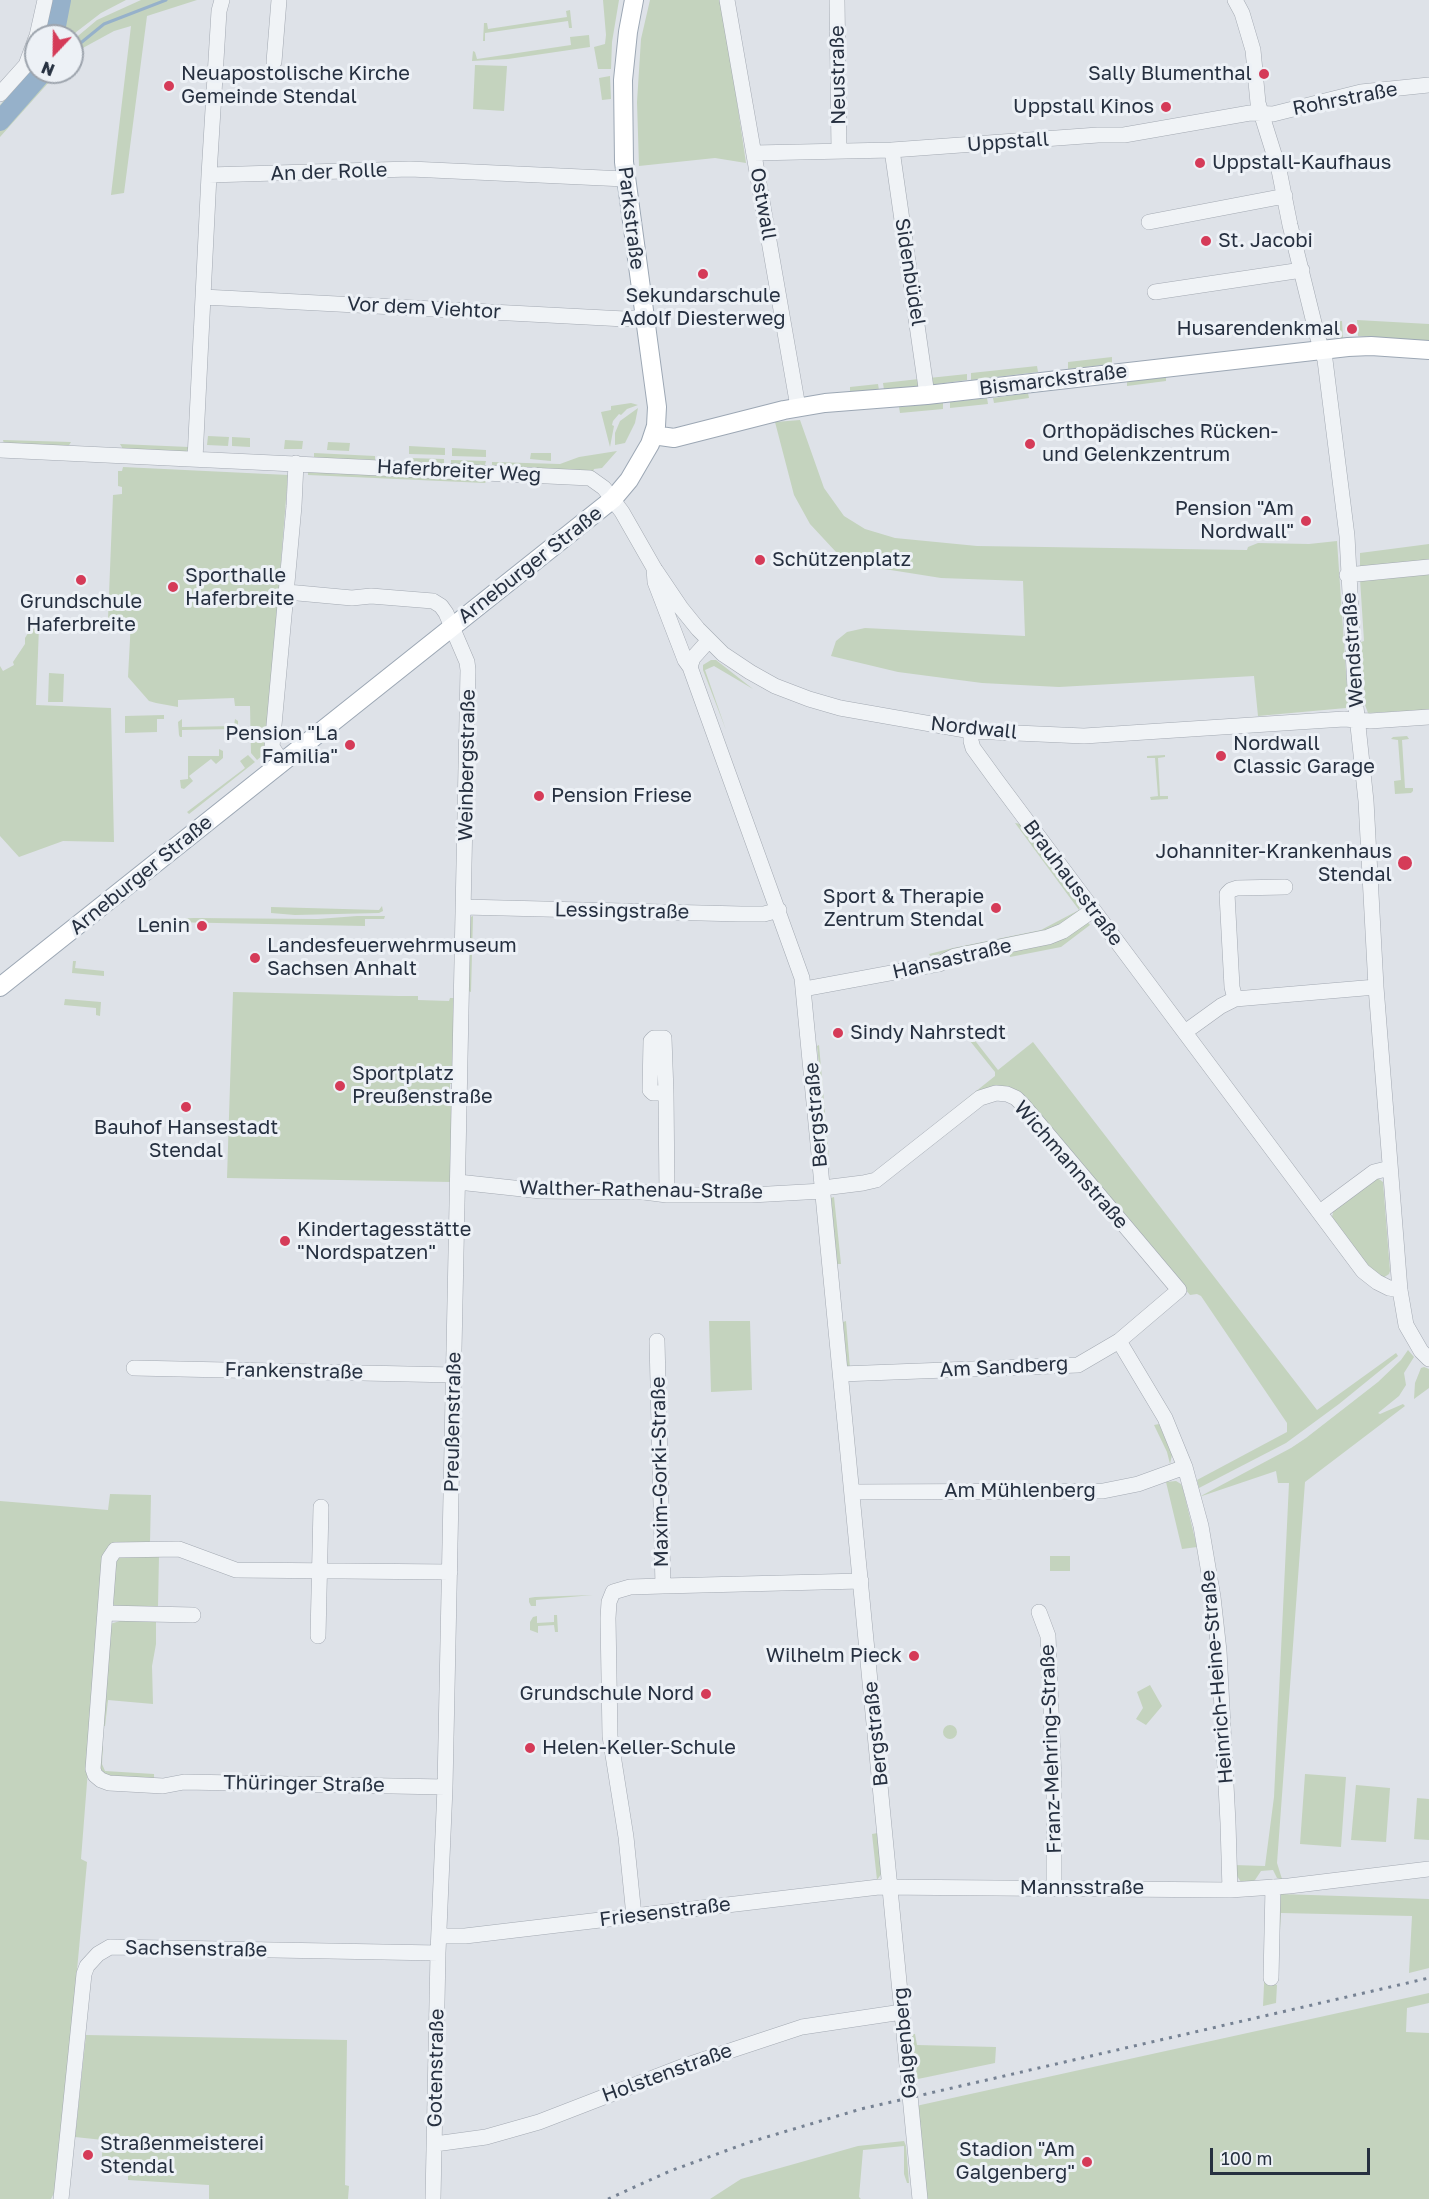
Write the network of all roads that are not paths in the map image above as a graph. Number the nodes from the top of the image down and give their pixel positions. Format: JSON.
{"nodes":[{"id":1,"x":45,"y":0,"type":"edge"},
{"id":2,"x":222,"y":0,"type":"edge"},
{"id":3,"x":279,"y":0,"type":"edge"},
{"id":4,"x":634,"y":0,"type":"edge"},
{"id":5,"x":726,"y":0,"type":"edge"},
{"id":6,"x":837,"y":0,"type":"edge"},
{"id":7,"x":1234,"y":0,"type":"edge"},
{"id":8,"x":39,"y":24,"type":"edge"},
{"id":9,"x":274,"y":62,"type":"dead end"},
{"id":10,"x":24,"y":66,"type":"edge"},
{"id":11,"x":1429,"y":85,"type":"edge"},
{"id":12,"x":0,"y":94,"type":"edge"},
{"id":13,"x":1262,"y":114,"type":"junction"},
{"id":14,"x":892,"y":150,"type":"junction"},
{"id":15,"x":839,"y":151,"type":"junction"},
{"id":16,"x":754,"y":153,"type":"junction"},
{"id":17,"x":209,"y":175,"type":"junction"},
{"id":18,"x":625,"y":179,"type":"junction"},
{"id":19,"x":1285,"y":196,"type":"junction"},
{"id":20,"x":1149,"y":222,"type":"dead end"},
{"id":21,"x":1302,"y":270,"type":"junction"},
{"id":22,"x":1155,"y":292,"type":"dead end"},
{"id":23,"x":202,"y":297,"type":"junction"},
{"id":24,"x":644,"y":317,"type":"junction"},
{"id":25,"x":1322,"y":350,"type":"junction"},
{"id":26,"x":1429,"y":350,"type":"edge"},
{"id":27,"x":927,"y":395,"type":"junction"},
{"id":28,"x":791,"y":409,"type":"junction"},
{"id":29,"x":653,"y":435,"type":"junction"},
{"id":30,"x":0,"y":450,"type":"edge"},
{"id":31,"x":195,"y":459,"type":"junction"},
{"id":32,"x":296,"y":463,"type":"junction"},
{"id":33,"x":614,"y":499,"type":"junction"},
{"id":34,"x":1429,"y":567,"type":"edge"},
{"id":35,"x":654,"y":568,"type":"junction"},
{"id":36,"x":1347,"y":575,"type":"junction"},
{"id":37,"x":286,"y":592,"type":"junction"},
{"id":38,"x":452,"y":626,"type":"junction"},
{"id":39,"x":709,"y":640,"type":"junction"},
{"id":40,"x":690,"y":667,"type":"junction"},
{"id":41,"x":1429,"y":717,"type":"edge"},
{"id":42,"x":1358,"y":720,"type":"junction"},
{"id":43,"x":971,"y":731,"type":"junction"},
{"id":44,"x":282,"y":762,"type":"junction"},
{"id":45,"x":1285,"y":886,"type":"dead end"},
{"id":46,"x":464,"y":907,"type":"junction"},
{"id":47,"x":779,"y":910,"type":"junction"},
{"id":48,"x":1093,"y":910,"type":"junction"},
{"id":49,"x":0,"y":987,"type":"edge"},
{"id":50,"x":1376,"y":987,"type":"junction"},
{"id":51,"x":804,"y":989,"type":"junction"},
{"id":52,"x":1235,"y":999,"type":"junction"},
{"id":53,"x":1185,"y":1032,"type":"junction"},
{"id":54,"x":666,"y":1093,"type":"dead end"},
{"id":55,"x":1390,"y":1168,"type":"junction"},
{"id":56,"x":458,"y":1182,"type":"junction"},
{"id":57,"x":823,"y":1189,"type":"junction"},
{"id":58,"x":668,"y":1195,"type":"junction"},
{"id":59,"x":1320,"y":1212,"type":"junction"},
{"id":60,"x":1179,"y":1290,"type":"joint"},
{"id":61,"x":1400,"y":1290,"type":"junction"},
{"id":62,"x":657,"y":1341,"type":"dead end"},
{"id":63,"x":1119,"y":1341,"type":"junction"},
{"id":64,"x":1429,"y":1359,"type":"edge"},
{"id":65,"x":134,"y":1368,"type":"dead end"},
{"id":66,"x":841,"y":1374,"type":"junction"},
{"id":67,"x":454,"y":1375,"type":"junction"},
{"id":68,"x":1185,"y":1467,"type":"junction"},
{"id":69,"x":852,"y":1492,"type":"junction"},
{"id":70,"x":321,"y":1507,"type":"dead end"},
{"id":71,"x":320,"y":1570,"type":"junction"},
{"id":72,"x":450,"y":1572,"type":"junction"},
{"id":73,"x":861,"y":1581,"type":"junction"},
{"id":74,"x":663,"y":1586,"type":"junction"},
{"id":75,"x":1039,"y":1612,"type":"dead end"},
{"id":76,"x":105,"y":1613,"type":"junction"},
{"id":77,"x":193,"y":1615,"type":"dead end"},
{"id":78,"x":318,"y":1636,"type":"dead end"},
{"id":79,"x":445,"y":1787,"type":"junction"},
{"id":80,"x":1429,"y":1869,"type":"edge"},
{"id":81,"x":891,"y":1887,"type":"junction"},
{"id":82,"x":1273,"y":1887,"type":"junction"},
{"id":83,"x":1054,"y":1888,"type":"junction"},
{"id":84,"x":1230,"y":1890,"type":"junction"},
{"id":85,"x":634,"y":1916,"type":"junction"},
{"id":86,"x":440,"y":1936,"type":"junction"},
{"id":87,"x":438,"y":1953,"type":"junction"},
{"id":88,"x":1271,"y":1978,"type":"dead end"},
{"id":89,"x":902,"y":2012,"type":"junction"},
{"id":90,"x":435,"y":2144,"type":"junction"},
{"id":91,"x":61,"y":2199,"type":"edge"},
{"id":92,"x":433,"y":2199,"type":"edge"},
{"id":93,"x":920,"y":2199,"type":"edge"}],
"edges":[{"from":1,"to":8,"type":"street"},
{"from":2,"to":17,"type":"street"},
{"from":3,"to":9,"type":"street"},
{"from":4,"to":18,"type":"main road","name":"Parkstraße"},
{"from":5,"to":16,"type":"street","name":"Ostwall"},
{"from":6,"to":15,"type":"street","name":"Neustraße"},
{"from":7,"to":13,"type":"street","name":"Wendstraße"},
{"from":10,"to":12,"type":"street"},
{"from":11,"to":13,"type":"street","name":"Rohrstraße"},
{"from":13,"to":14,"type":"street","name":"Uppstall"},
{"from":13,"to":19,"type":"street","name":"Wendstraße"},
{"from":14,"to":15,"type":"street","name":"Uppstall"},
{"from":14,"to":27,"type":"street","name":"Sidenbüdel"},
{"from":15,"to":16,"type":"street","name":"Uppstall"},
{"from":16,"to":28,"type":"street","name":"Ostwall"},
{"from":17,"to":18,"type":"street","name":"An der Rolle"},
{"from":17,"to":23,"type":"street"},
{"from":18,"to":24,"type":"main road","name":"Parkstraße"},
{"from":19,"to":20,"type":"street"},
{"from":19,"to":21,"type":"street","name":"Wendstraße"},
{"from":21,"to":22,"type":"street"},
{"from":21,"to":25,"type":"street","name":"Wendstraße"},
{"from":23,"to":24,"type":"street","name":"Vor dem Viehtor"},
{"from":23,"to":31,"type":"street"},
{"from":24,"to":29,"type":"main road","name":"Parkstraße"},
{"from":25,"to":26,"type":"main road","name":"Bismarckstraße"},
{"from":25,"to":27,"type":"main road","name":"Bismarckstraße"},
{"from":25,"to":36,"type":"street","name":"Wendstraße"},
{"from":27,"to":28,"type":"main road","name":"Bismarckstraße"},
{"from":28,"to":29,"type":"main road"},
{"from":29,"to":33,"type":"main road","name":"Arneburger Straße"},
{"from":30,"to":31,"type":"street","name":"Haferbreiter Weg"},
{"from":31,"to":32,"type":"street","name":"Haferbreiter Weg"},
{"from":32,"to":33,"type":"street","name":"Haferbreiter Weg"},
{"from":32,"to":37,"type":"street"},
{"from":33,"to":35,"type":"street","name":"Nordwall"},
{"from":33,"to":38,"type":"main road","name":"Arneburger Straße"},
{"from":34,"to":36,"type":"street"},
{"from":35,"to":39,"type":"street","name":"Nordwall"},
{"from":35,"to":40,"type":"street","name":"Bergstraße"},
{"from":36,"to":42,"type":"street","name":"Wendstraße"},
{"from":37,"to":38,"type":"street","name":"Weinbergstraße"},
{"from":37,"to":44,"type":"street"},
{"from":38,"to":44,"type":"main road","name":"Arneburger Straße"},
{"from":38,"to":46,"type":"street","name":"Weinbergstraße"},
{"from":39,"to":40,"type":"street"},
{"from":39,"to":43,"type":"street","name":"Nordwall"},
{"from":40,"to":47,"type":"street","name":"Bergstraße"},
{"from":41,"to":42,"type":"street","name":"Nordwall"},
{"from":42,"to":43,"type":"street","name":"Nordwall"},
{"from":42,"to":50,"type":"street","name":"Wendstraße"},
{"from":43,"to":48,"type":"street","name":"Brauhausstraße"},
{"from":44,"to":49,"type":"main road","name":"Arneburger Straße"},
{"from":45,"to":52,"type":"street"},
{"from":46,"to":47,"type":"street","name":"Lessingstraße"},
{"from":46,"to":56,"type":"street","name":"Preußenstraße"},
{"from":47,"to":51,"type":"street","name":"Bergstraße"},
{"from":48,"to":51,"type":"street","name":"Hansastraße"},
{"from":48,"to":53,"type":"street","name":"Brauhausstraße"},
{"from":50,"to":52,"type":"street"},
{"from":50,"to":55,"type":"street","name":"Wendstraße"},
{"from":51,"to":57,"type":"street","name":"Bergstraße"},
{"from":52,"to":53,"type":"street"},
{"from":53,"to":59,"type":"street","name":"Brauhausstraße"},
{"from":54,"to":58,"type":"street"},
{"from":55,"to":59,"type":"street"},
{"from":55,"to":61,"type":"street","name":"Wendstraße"},
{"from":56,"to":58,"type":"street","name":"Walther-Rathenau-Straße"},
{"from":56,"to":67,"type":"street","name":"Preußenstraße"},
{"from":57,"to":58,"type":"street","name":"Walther-Rathenau-Straße"},
{"from":57,"to":60,"type":"street","name":"Wichmannstraße"},
{"from":57,"to":66,"type":"street","name":"Bergstraße"},
{"from":59,"to":61,"type":"street","name":"Brauhausstraße"},
{"from":60,"to":63,"type":"street","name":"Am Sandberg"},
{"from":61,"to":64,"type":"street","name":"Wendstraße"},
{"from":62,"to":74,"type":"street","name":"Maxim-Gorki-Straße"},
{"from":63,"to":66,"type":"street","name":"Am Sandberg"},
{"from":63,"to":68,"type":"street","name":"Heinrich-Heine-Straße"},
{"from":65,"to":67,"type":"street","name":"Frankenstraße"},
{"from":66,"to":69,"type":"street","name":"Bergstraße"},
{"from":67,"to":72,"type":"street","name":"Preußenstraße"},
{"from":68,"to":69,"type":"street","name":"Am Mühlenberg"},
{"from":68,"to":84,"type":"street","name":"Heinrich-Heine-Straße"},
{"from":69,"to":73,"type":"street","name":"Bergstraße"},
{"from":70,"to":71,"type":"street"},
{"from":71,"to":72,"type":"street"},
{"from":71,"to":76,"type":"street"},
{"from":71,"to":78,"type":"street"},
{"from":72,"to":79,"type":"street","name":"Preußenstraße"},
{"from":73,"to":74,"type":"street"},
{"from":73,"to":81,"type":"street","name":"Bergstraße"},
{"from":74,"to":85,"type":"street","name":"Maxim-Gorki-Straße"},
{"from":75,"to":83,"type":"street","name":"Franz-Mehring-Straße"},
{"from":76,"to":77,"type":"street"},
{"from":76,"to":79,"type":"street","name":"Thüringer Straße"},
{"from":79,"to":86,"type":"street","name":"Preußenstraße"},
{"from":80,"to":82,"type":"street","name":"Mannsstraße"},
{"from":81,"to":83,"type":"street","name":"Mannsstraße"},
{"from":81,"to":85,"type":"street","name":"Friesenstraße"},
{"from":81,"to":89,"type":"street","name":"Galgenberg"},
{"from":82,"to":84,"type":"street","name":"Mannsstraße"},
{"from":82,"to":88,"type":"street"},
{"from":83,"to":84,"type":"street","name":"Mannsstraße"},
{"from":85,"to":86,"type":"street","name":"Friesenstraße"},
{"from":86,"to":87,"type":"street","name":"Gotenstraße"},
{"from":87,"to":90,"type":"street","name":"Gotenstraße"},
{"from":87,"to":91,"type":"street","name":"Sachsenstraße"},
{"from":89,"to":90,"type":"street","name":"Holstenstraße"},
{"from":89,"to":93,"type":"street","name":"Galgenberg"},
{"from":90,"to":92,"type":"street","name":"Gotenstraße"}]}
